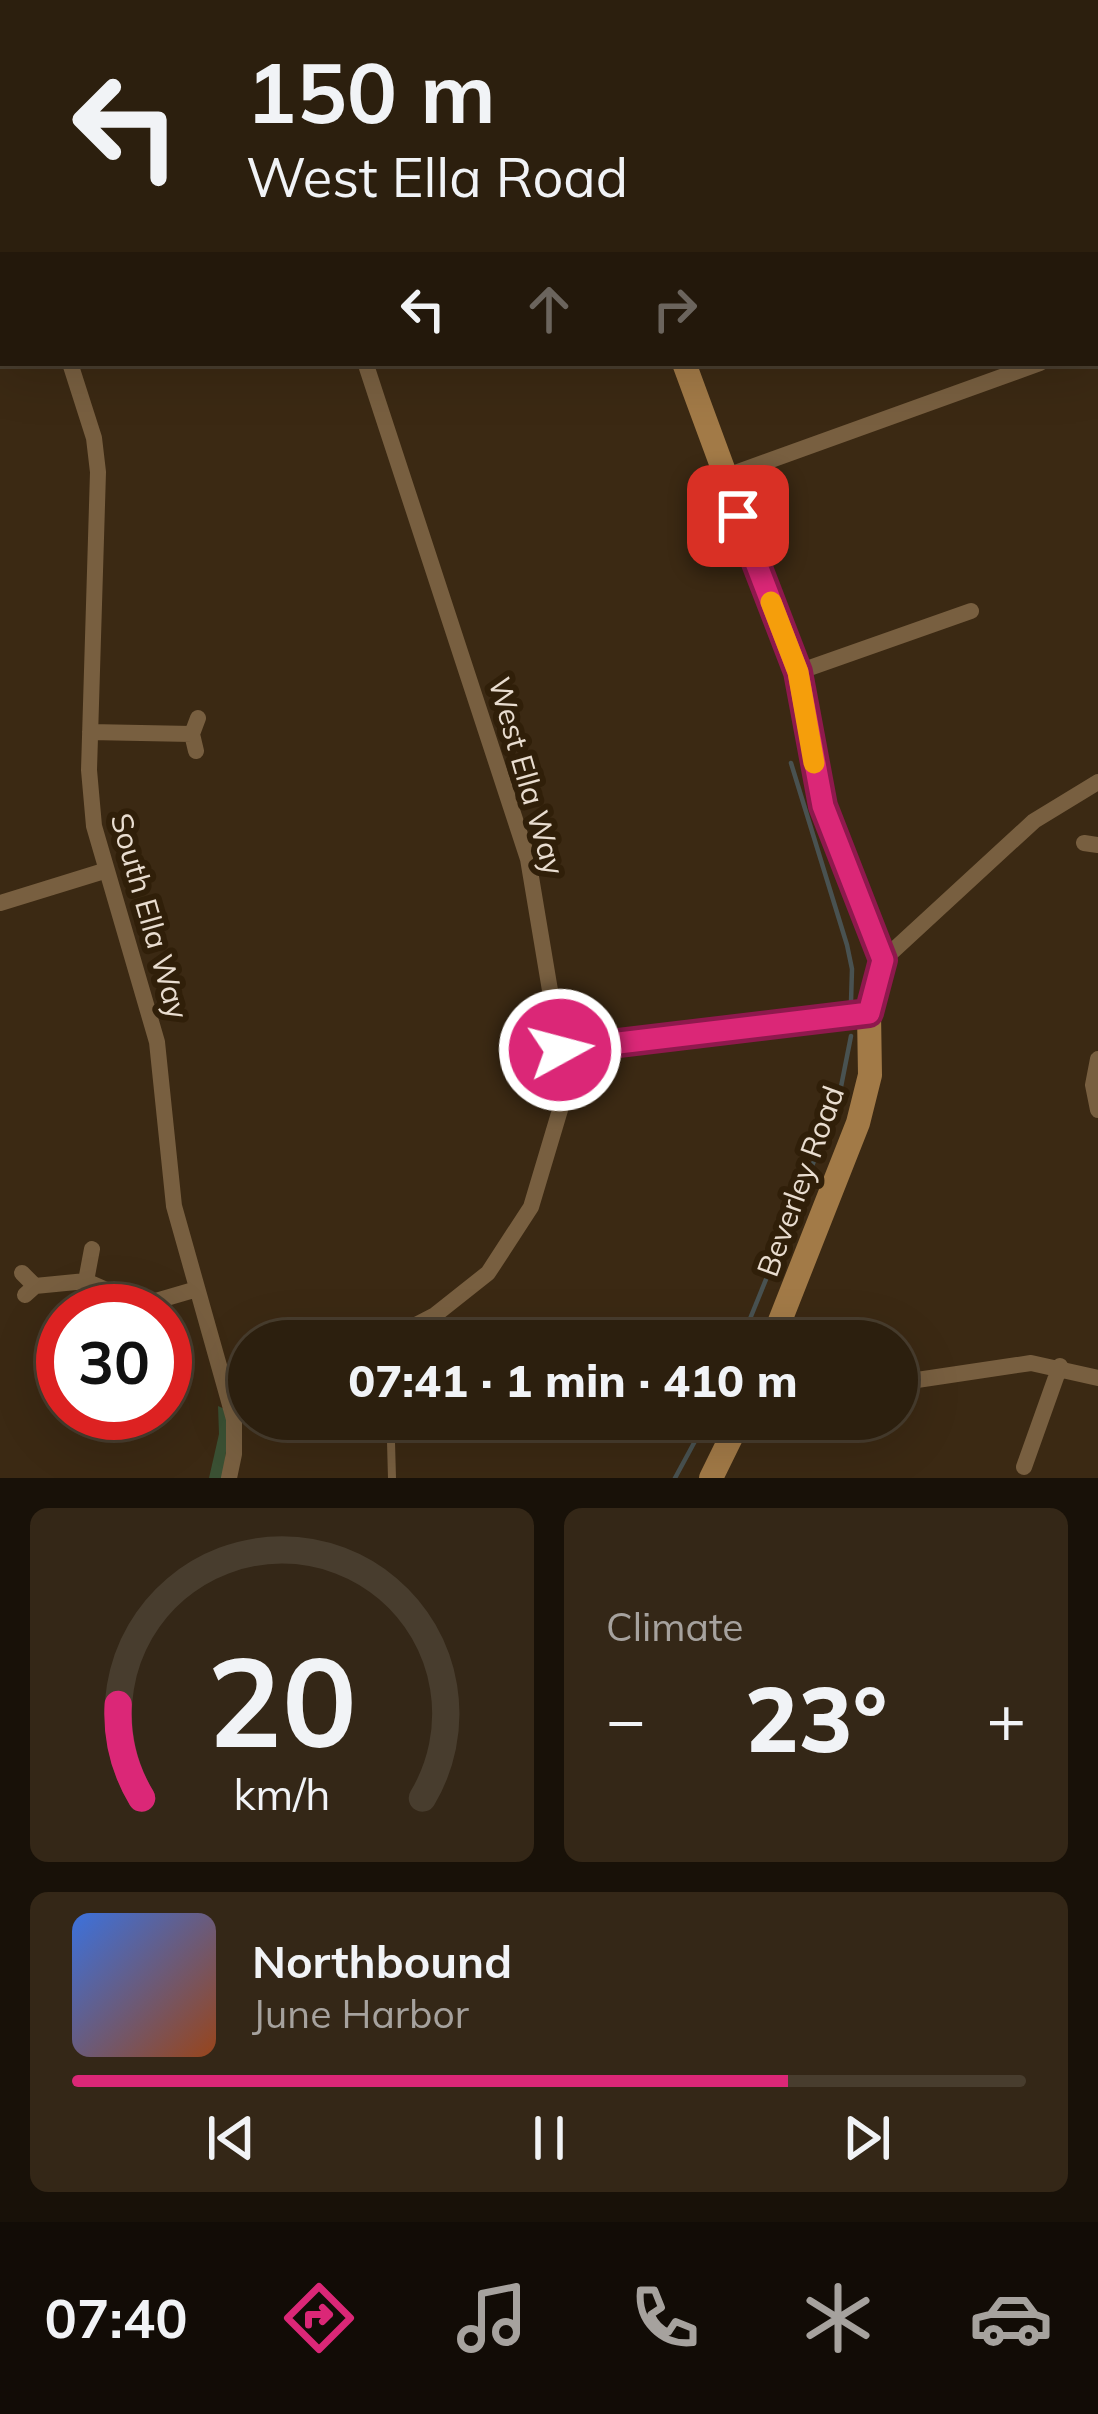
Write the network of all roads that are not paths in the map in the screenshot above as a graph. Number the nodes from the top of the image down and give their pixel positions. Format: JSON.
{"nodes":[{"id":1,"x":71,"y":366,"type":"edge"},
{"id":2,"x":685,"y":366,"type":"edge"},
{"id":3,"x":1032,"y":366,"type":"edge"},
{"id":4,"x":367,"y":368,"type":"dead end"},
{"id":5,"x":724,"y":477,"type":"junction"},
{"id":6,"x":970,"y":611,"type":"dead end"},
{"id":7,"x":798,"y":672,"type":"junction"},
{"id":8,"x":90,"y":732,"type":"junction"},
{"id":9,"x":196,"y":734,"type":"dead end"},
{"id":10,"x":1098,"y":782,"type":"edge"},
{"id":11,"x":104,"y":871,"type":"junction"},
{"id":12,"x":0,"y":903,"type":"edge"},
{"id":13,"x":883,"y":960,"type":"junction"},
{"id":14,"x":869,"y":1013,"type":"junction"},
{"id":15,"x":560,"y":1050,"type":"junction"},
{"id":16,"x":1098,"y":1059,"type":"edge"},
{"id":17,"x":1098,"y":1110,"type":"edge"},
{"id":18,"x":92,"y":1249,"type":"dead end"},
{"id":19,"x":86,"y":1281,"type":"junction"},
{"id":20,"x":27,"y":1284,"type":"dead end"},
{"id":21,"x":197,"y":1289,"type":"junction"},
{"id":22,"x":434,"y":1315,"type":"junction"},
{"id":23,"x":425,"y":1320,"type":"edge"},
{"id":24,"x":437,"y":1320,"type":"edge"},
{"id":25,"x":780,"y":1320,"type":"edge"},
{"id":26,"x":1060,"y":1366,"type":"junction"},
{"id":27,"x":228,"y":1369,"type":"edge"},
{"id":28,"x":1098,"y":1378,"type":"edge"},
{"id":29,"x":918,"y":1380,"type":"edge"},
{"id":30,"x":235,"y":1440,"type":"edge"},
{"id":31,"x":390,"y":1440,"type":"edge"},
{"id":32,"x":730,"y":1440,"type":"edge"},
{"id":33,"x":1025,"y":1472,"type":"edge"},
{"id":34,"x":229,"y":1478,"type":"edge"},
{"id":35,"x":392,"y":1478,"type":"edge"},
{"id":36,"x":711,"y":1478,"type":"edge"}],
"edges":[{"from":1,"to":8,"type":"street","name":"South Ella Way"},
{"from":2,"to":5,"type":"street"},
{"from":3,"to":5,"type":"street"},
{"from":4,"to":15,"type":"street","name":"West Ella Way"},
{"from":5,"to":7,"type":"street"},
{"from":6,"to":7,"type":"street"},
{"from":7,"to":13,"type":"street"},
{"from":8,"to":9,"type":"street"},
{"from":8,"to":11,"type":"street","name":"South Ella Way"},
{"from":10,"to":13,"type":"street"},
{"from":11,"to":12,"type":"street"},
{"from":11,"to":21,"type":"street","name":"South Ella Way"},
{"from":13,"to":14,"type":"street","name":"Beverley Road"},
{"from":14,"to":15,"type":"street"},
{"from":14,"to":25,"type":"street","name":"Beverley Road"},
{"from":15,"to":22,"type":"street","name":"West Ella Way"},
{"from":16,"to":17,"type":"street"},
{"from":18,"to":19,"type":"street"},
{"from":19,"to":20,"type":"street"},
{"from":19,"to":21,"type":"street"},
{"from":21,"to":27,"type":"street","name":"South Ella Way"},
{"from":22,"to":23,"type":"street","name":"West Ella Way"},
{"from":22,"to":24,"type":"street"},
{"from":26,"to":28,"type":"street"},
{"from":26,"to":29,"type":"street"},
{"from":26,"to":33,"type":"street"},
{"from":30,"to":34,"type":"street","name":"South Ella Way"},
{"from":31,"to":35,"type":"lane"},
{"from":32,"to":36,"type":"street"}]}
